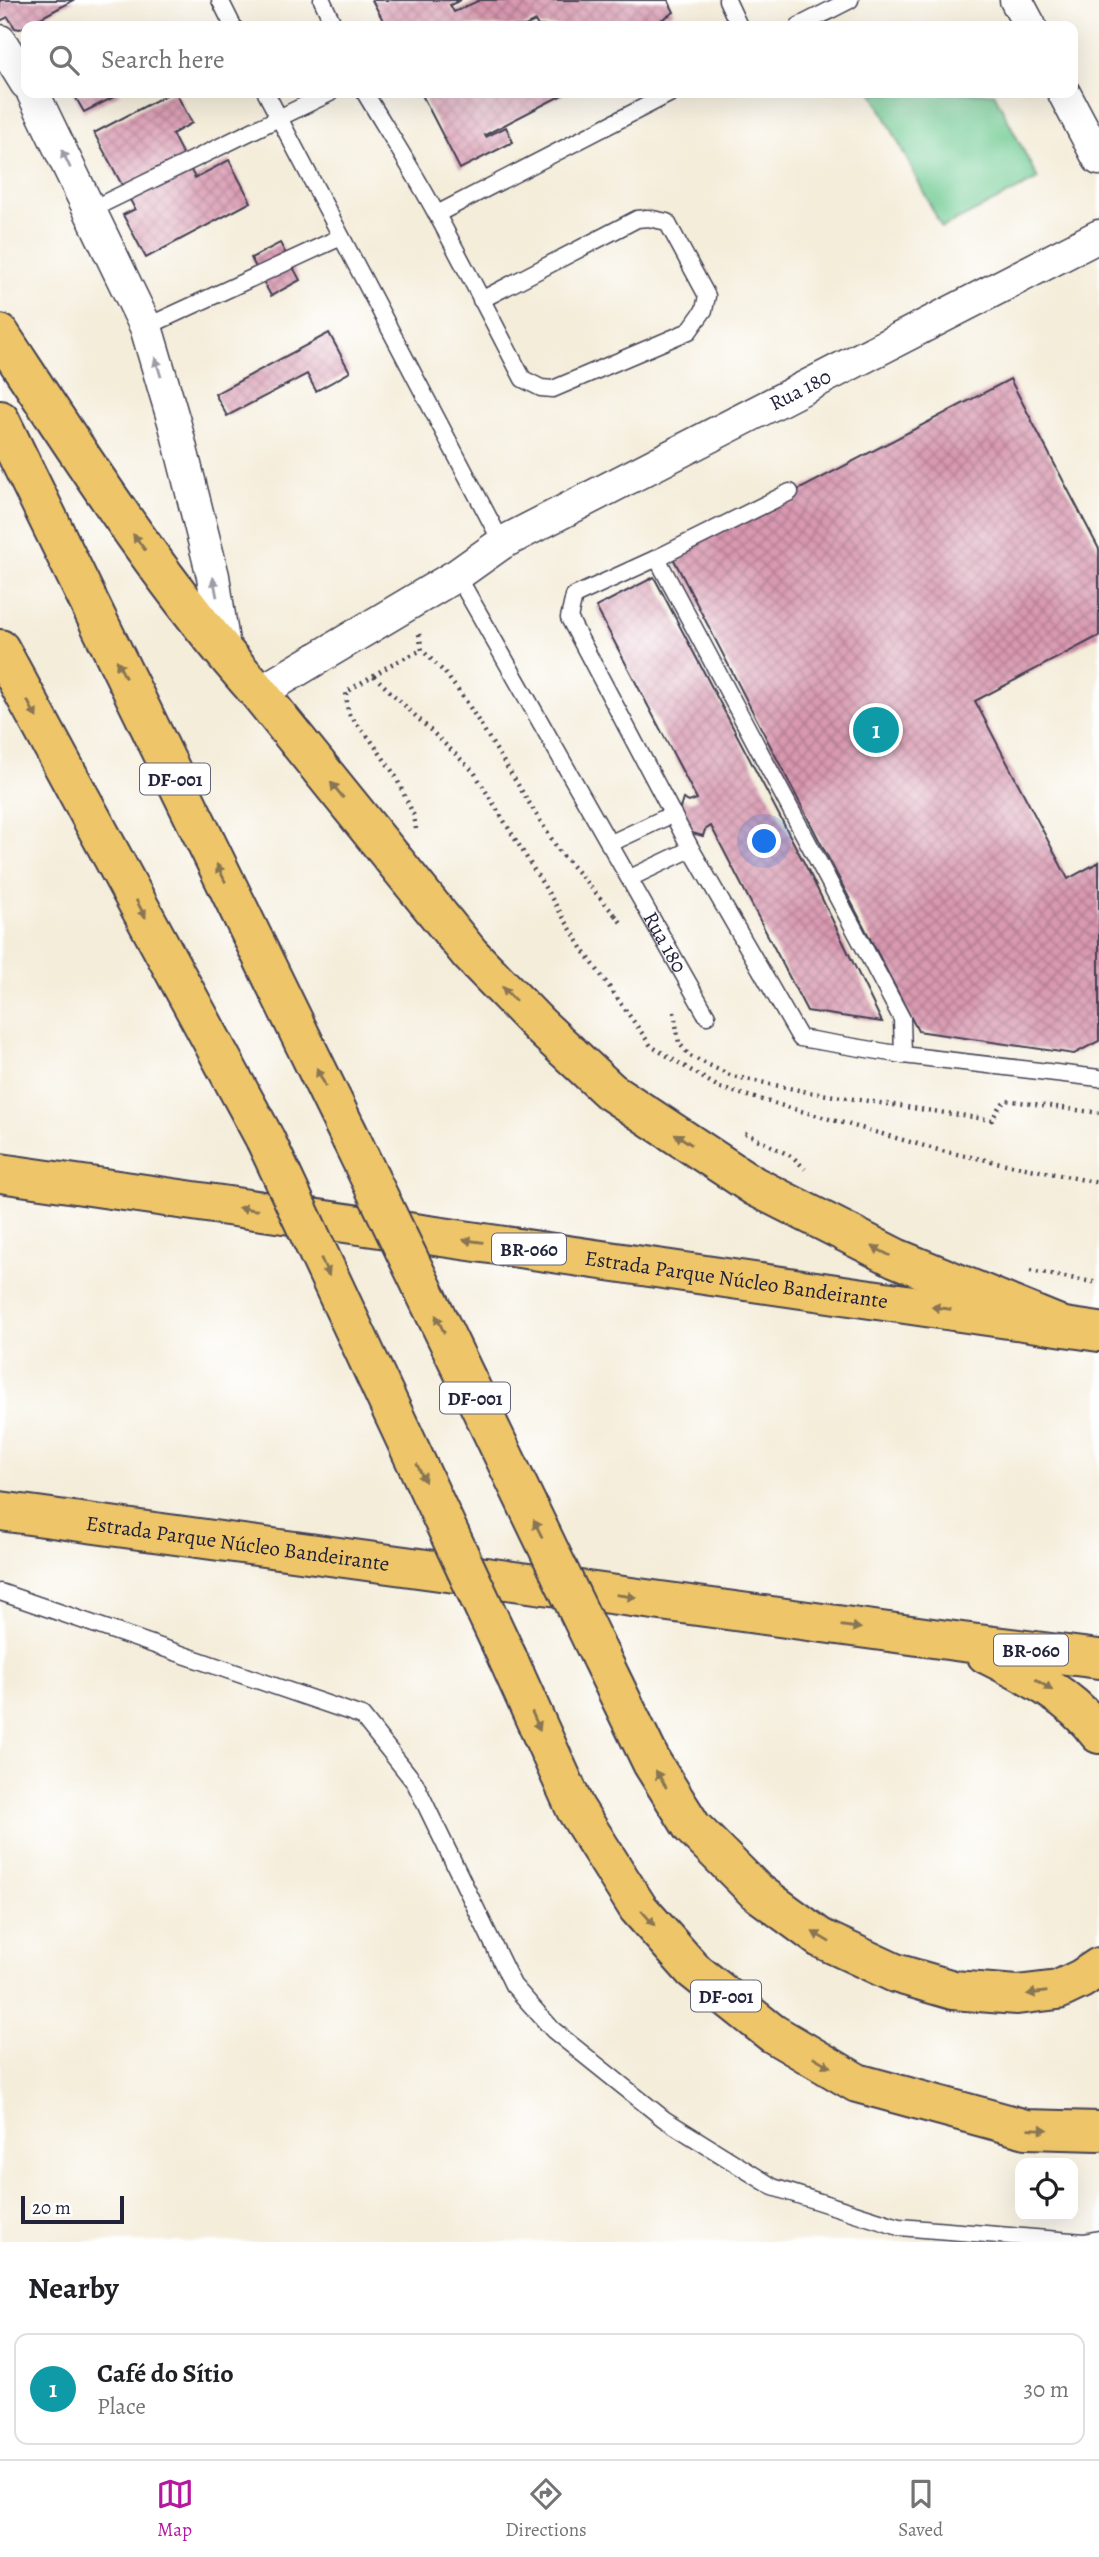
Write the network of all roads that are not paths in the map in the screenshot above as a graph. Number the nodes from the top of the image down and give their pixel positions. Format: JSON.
{"nodes":[{"id":1,"x":220,"y":0,"type":"edge"},
{"id":2,"x":323,"y":0,"type":"edge"},
{"id":3,"x":727,"y":0,"type":"edge"},
{"id":4,"x":850,"y":0,"type":"edge"},
{"id":5,"x":1016,"y":0,"type":"edge"},
{"id":6,"x":230,"y":21,"type":"edge"},
{"id":7,"x":332,"y":21,"type":"edge"},
{"id":8,"x":737,"y":21,"type":"edge"},
{"id":9,"x":809,"y":21,"type":"edge"},
{"id":10,"x":1027,"y":21,"type":"edge"},
{"id":11,"x":0,"y":41,"type":"edge"},
{"id":12,"x":21,"y":75,"type":"edge"},
{"id":13,"x":35,"y":98,"type":"edge"},
{"id":14,"x":268,"y":98,"type":"edge"},
{"id":15,"x":321,"y":98,"type":"edge"},
{"id":16,"x":368,"y":98,"type":"edge"},
{"id":17,"x":661,"y":98,"type":"edge"},
{"id":18,"x":1067,"y":98,"type":"edge"},
{"id":19,"x":279,"y":120,"type":"junction"},
{"id":20,"x":1099,"y":159,"type":"edge"},
{"id":21,"x":90,"y":210,"type":"junction"},
{"id":22,"x":437,"y":214,"type":"junction"},
{"id":23,"x":1099,"y":236,"type":"edge"},
{"id":24,"x":341,"y":237,"type":"junction"},
{"id":25,"x":481,"y":300,"type":"junction"},
{"id":26,"x":146,"y":327,"type":"junction"},
{"id":27,"x":0,"y":334,"type":"edge"},
{"id":28,"x":0,"y":420,"type":"edge"},
{"id":29,"x":790,"y":492,"type":"dead end"},
{"id":30,"x":502,"y":543,"type":"junction"},
{"id":31,"x":657,"y":558,"type":"junction"},
{"id":32,"x":457,"y":575,"type":"junction"},
{"id":33,"x":0,"y":649,"type":"edge"},
{"id":34,"x":225,"y":655,"type":"junction"},
{"id":35,"x":259,"y":693,"type":"junction"},
{"id":36,"x":673,"y":814,"type":"junction"},
{"id":37,"x":609,"y":844,"type":"junction"},
{"id":38,"x":691,"y":849,"type":"junction"},
{"id":39,"x":630,"y":878,"type":"junction"},
{"id":40,"x":707,"y":1016,"type":"dead end"},
{"id":41,"x":903,"y":1055,"type":"junction"},
{"id":42,"x":1099,"y":1078,"type":"edge"},
{"id":43,"x":0,"y":1173,"type":"edge"},
{"id":44,"x":1057,"y":1324,"type":"junction"},
{"id":45,"x":1099,"y":1332,"type":"edge"},
{"id":46,"x":0,"y":1511,"type":"edge"},
{"id":47,"x":0,"y":1592,"type":"edge"},
{"id":48,"x":962,"y":1642,"type":"junction"},
{"id":49,"x":1099,"y":1659,"type":"edge"},
{"id":50,"x":1099,"y":1734,"type":"edge"},
{"id":51,"x":1099,"y":1967,"type":"edge"},
{"id":52,"x":1099,"y":2131,"type":"edge"},
{"id":53,"x":1099,"y":2239,"type":"edge"}],
"edges":[{"from":1,"to":6,"type":"lane"},
{"from":2,"to":7,"type":"lane"},
{"from":3,"to":8,"type":"lane"},
{"from":4,"to":9,"type":"lane"},
{"from":5,"to":10,"type":"street"},
{"from":11,"to":12,"type":"street"},
{"from":21,"to":13,"type":"street","one_way":true},
{"from":14,"to":19,"type":"lane"},
{"from":15,"to":19,"type":"lane"},
{"from":16,"to":22,"type":"lane"},
{"from":17,"to":22,"type":"lane"},
{"from":18,"to":20,"type":"street"},
{"from":19,"to":21,"type":"lane"},
{"from":19,"to":24,"type":"lane"},
{"from":21,"to":26,"type":"street"},
{"from":22,"to":25,"type":"lane"},
{"from":23,"to":30,"type":"street","name":"Rua 180"},
{"from":24,"to":26,"type":"lane"},
{"from":24,"to":30,"type":"lane"},
{"from":25,"to":25,"type":"lane"},
{"from":34,"to":26,"type":"street","one_way":true},
{"from":34,"to":27,"type":"highway","one_way":true},
{"from":51,"to":28,"type":"highway","number":"DF-001","one_way":true,"bridge":true},
{"from":29,"to":31,"type":"lane"},
{"from":30,"to":32,"type":"street","name":"Rua 180"},
{"from":31,"to":36,"type":"lane"},
{"from":31,"to":41,"type":"lane"},
{"from":32,"to":35,"type":"street","name":"Rua 180"},
{"from":32,"to":37,"type":"lane","name":"Rua 180"},
{"from":33,"to":52,"type":"highway","number":"DF-001","one_way":true,"bridge":true},
{"from":34,"to":35,"type":"highway"},
{"from":44,"to":35,"type":"highway","one_way":true},
{"from":36,"to":37,"type":"lane"},
{"from":36,"to":38,"type":"lane"},
{"from":37,"to":39,"type":"lane","name":"Rua 180"},
{"from":38,"to":39,"type":"lane"},
{"from":38,"to":41,"type":"lane"},
{"from":39,"to":40,"type":"lane","name":"Rua 180"},
{"from":41,"to":42,"type":"lane"},
{"from":44,"to":43,"type":"highway","name":"Estrada Parque Núcleo Bandeirante","number":"BR-060","one_way":true},
{"from":44,"to":45,"type":"highway","name":"Estrada Parque Núcleo Bandeirante","number":"BR-060"},
{"from":46,"to":48,"type":"highway","name":"Estrada Parque Núcleo Bandeirante","number":"BR-060","one_way":true},
{"from":47,"to":53,"type":"lane"},
{"from":48,"to":49,"type":"highway","name":"Estrada Parque Núcleo Bandeirante","number":"BR-060"},
{"from":48,"to":50,"type":"highway","one_way":true}]}
